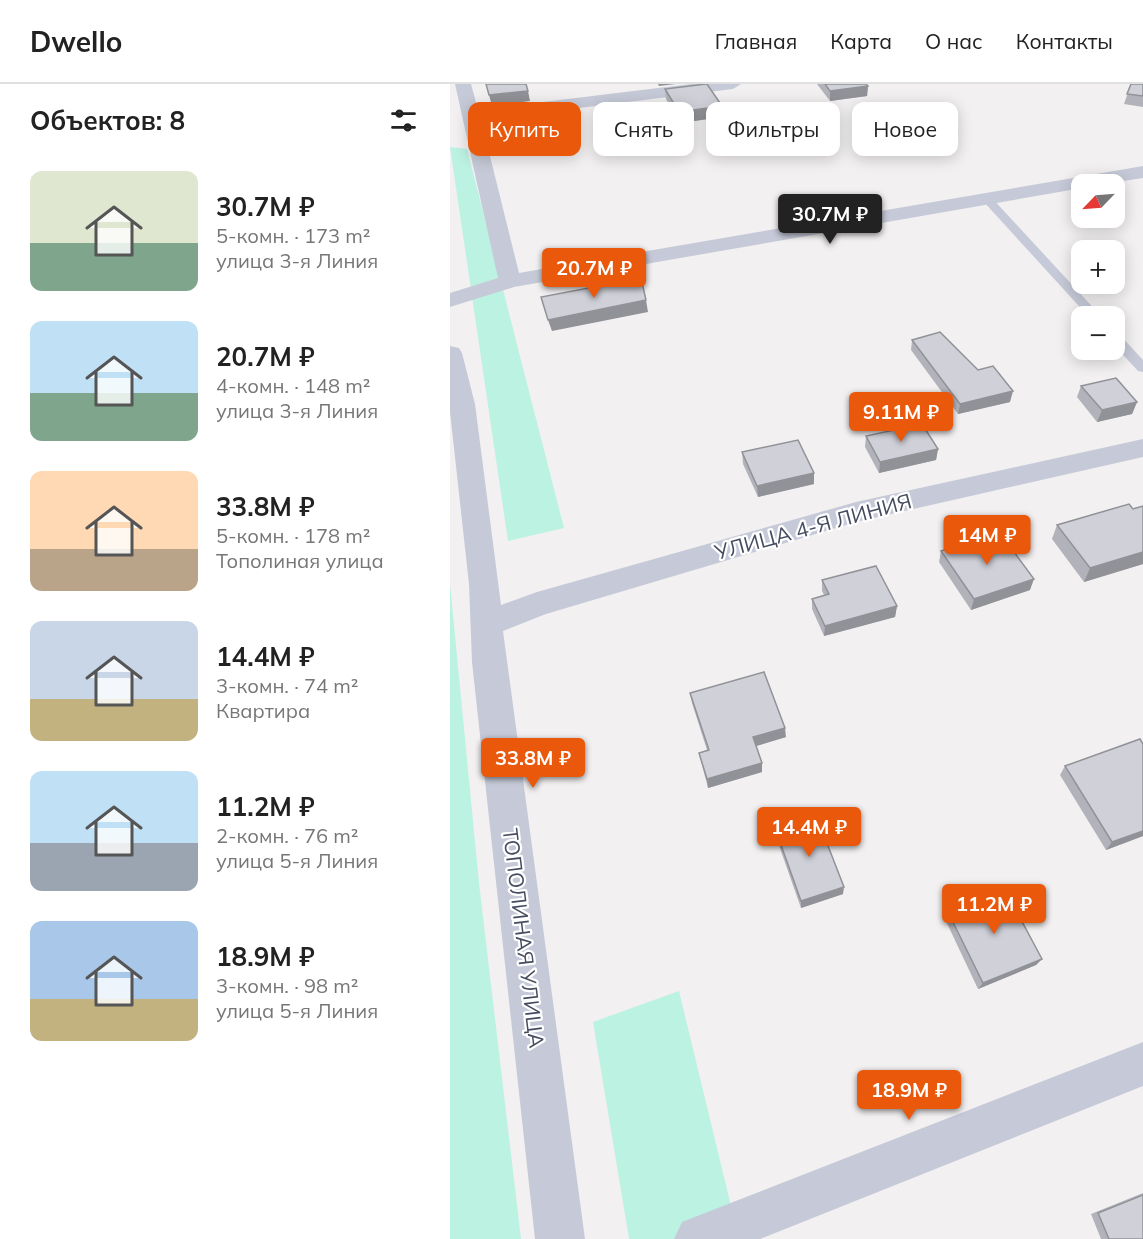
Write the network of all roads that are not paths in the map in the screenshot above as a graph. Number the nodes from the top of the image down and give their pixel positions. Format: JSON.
{"nodes":[{"id":1,"x":463,"y":84,"type":"edge"},
{"id":2,"x":733,"y":84,"type":"edge"},
{"id":3,"x":581,"y":102,"type":"edge"},
{"id":4,"x":468,"y":107,"type":"edge"},
{"id":5,"x":480,"y":156,"type":"edge"},
{"id":6,"x":1143,"y":172,"type":"edge"},
{"id":7,"x":987,"y":199,"type":"junction"},
{"id":8,"x":510,"y":281,"type":"junction"},
{"id":9,"x":450,"y":300,"type":"edge"},
{"id":10,"x":1086,"y":306,"type":"edge"},
{"id":11,"x":1125,"y":349,"type":"edge"},
{"id":12,"x":450,"y":353,"type":"edge"},
{"id":13,"x":1143,"y":368,"type":"edge"},
{"id":14,"x":1143,"y":448,"type":"edge"},
{"id":15,"x":488,"y":624,"type":"junction"},
{"id":16,"x":1143,"y":1064,"type":"edge"},
{"id":17,"x":560,"y":1239,"type":"edge"},
{"id":18,"x":699,"y":1239,"type":"edge"}],
"edges":[{"from":1,"to":4,"type":"street"},
{"from":2,"to":3,"type":"street"},
{"from":5,"to":8,"type":"street"},
{"from":6,"to":7,"type":"street"},
{"from":7,"to":8,"type":"street"},
{"from":7,"to":10,"type":"lane"},
{"from":8,"to":9,"type":"street"},
{"from":11,"to":13,"type":"lane"},
{"from":12,"to":15,"type":"street","name":"ТОПОЛИНАЯ УЛИЦА"},
{"from":14,"to":15,"type":"street","name":"УЛИЦА 4-Я ЛИНИЯ"},
{"from":15,"to":17,"type":"street","name":"ТОПОЛИНАЯ УЛИЦА"},
{"from":16,"to":18,"type":"street"}]}
